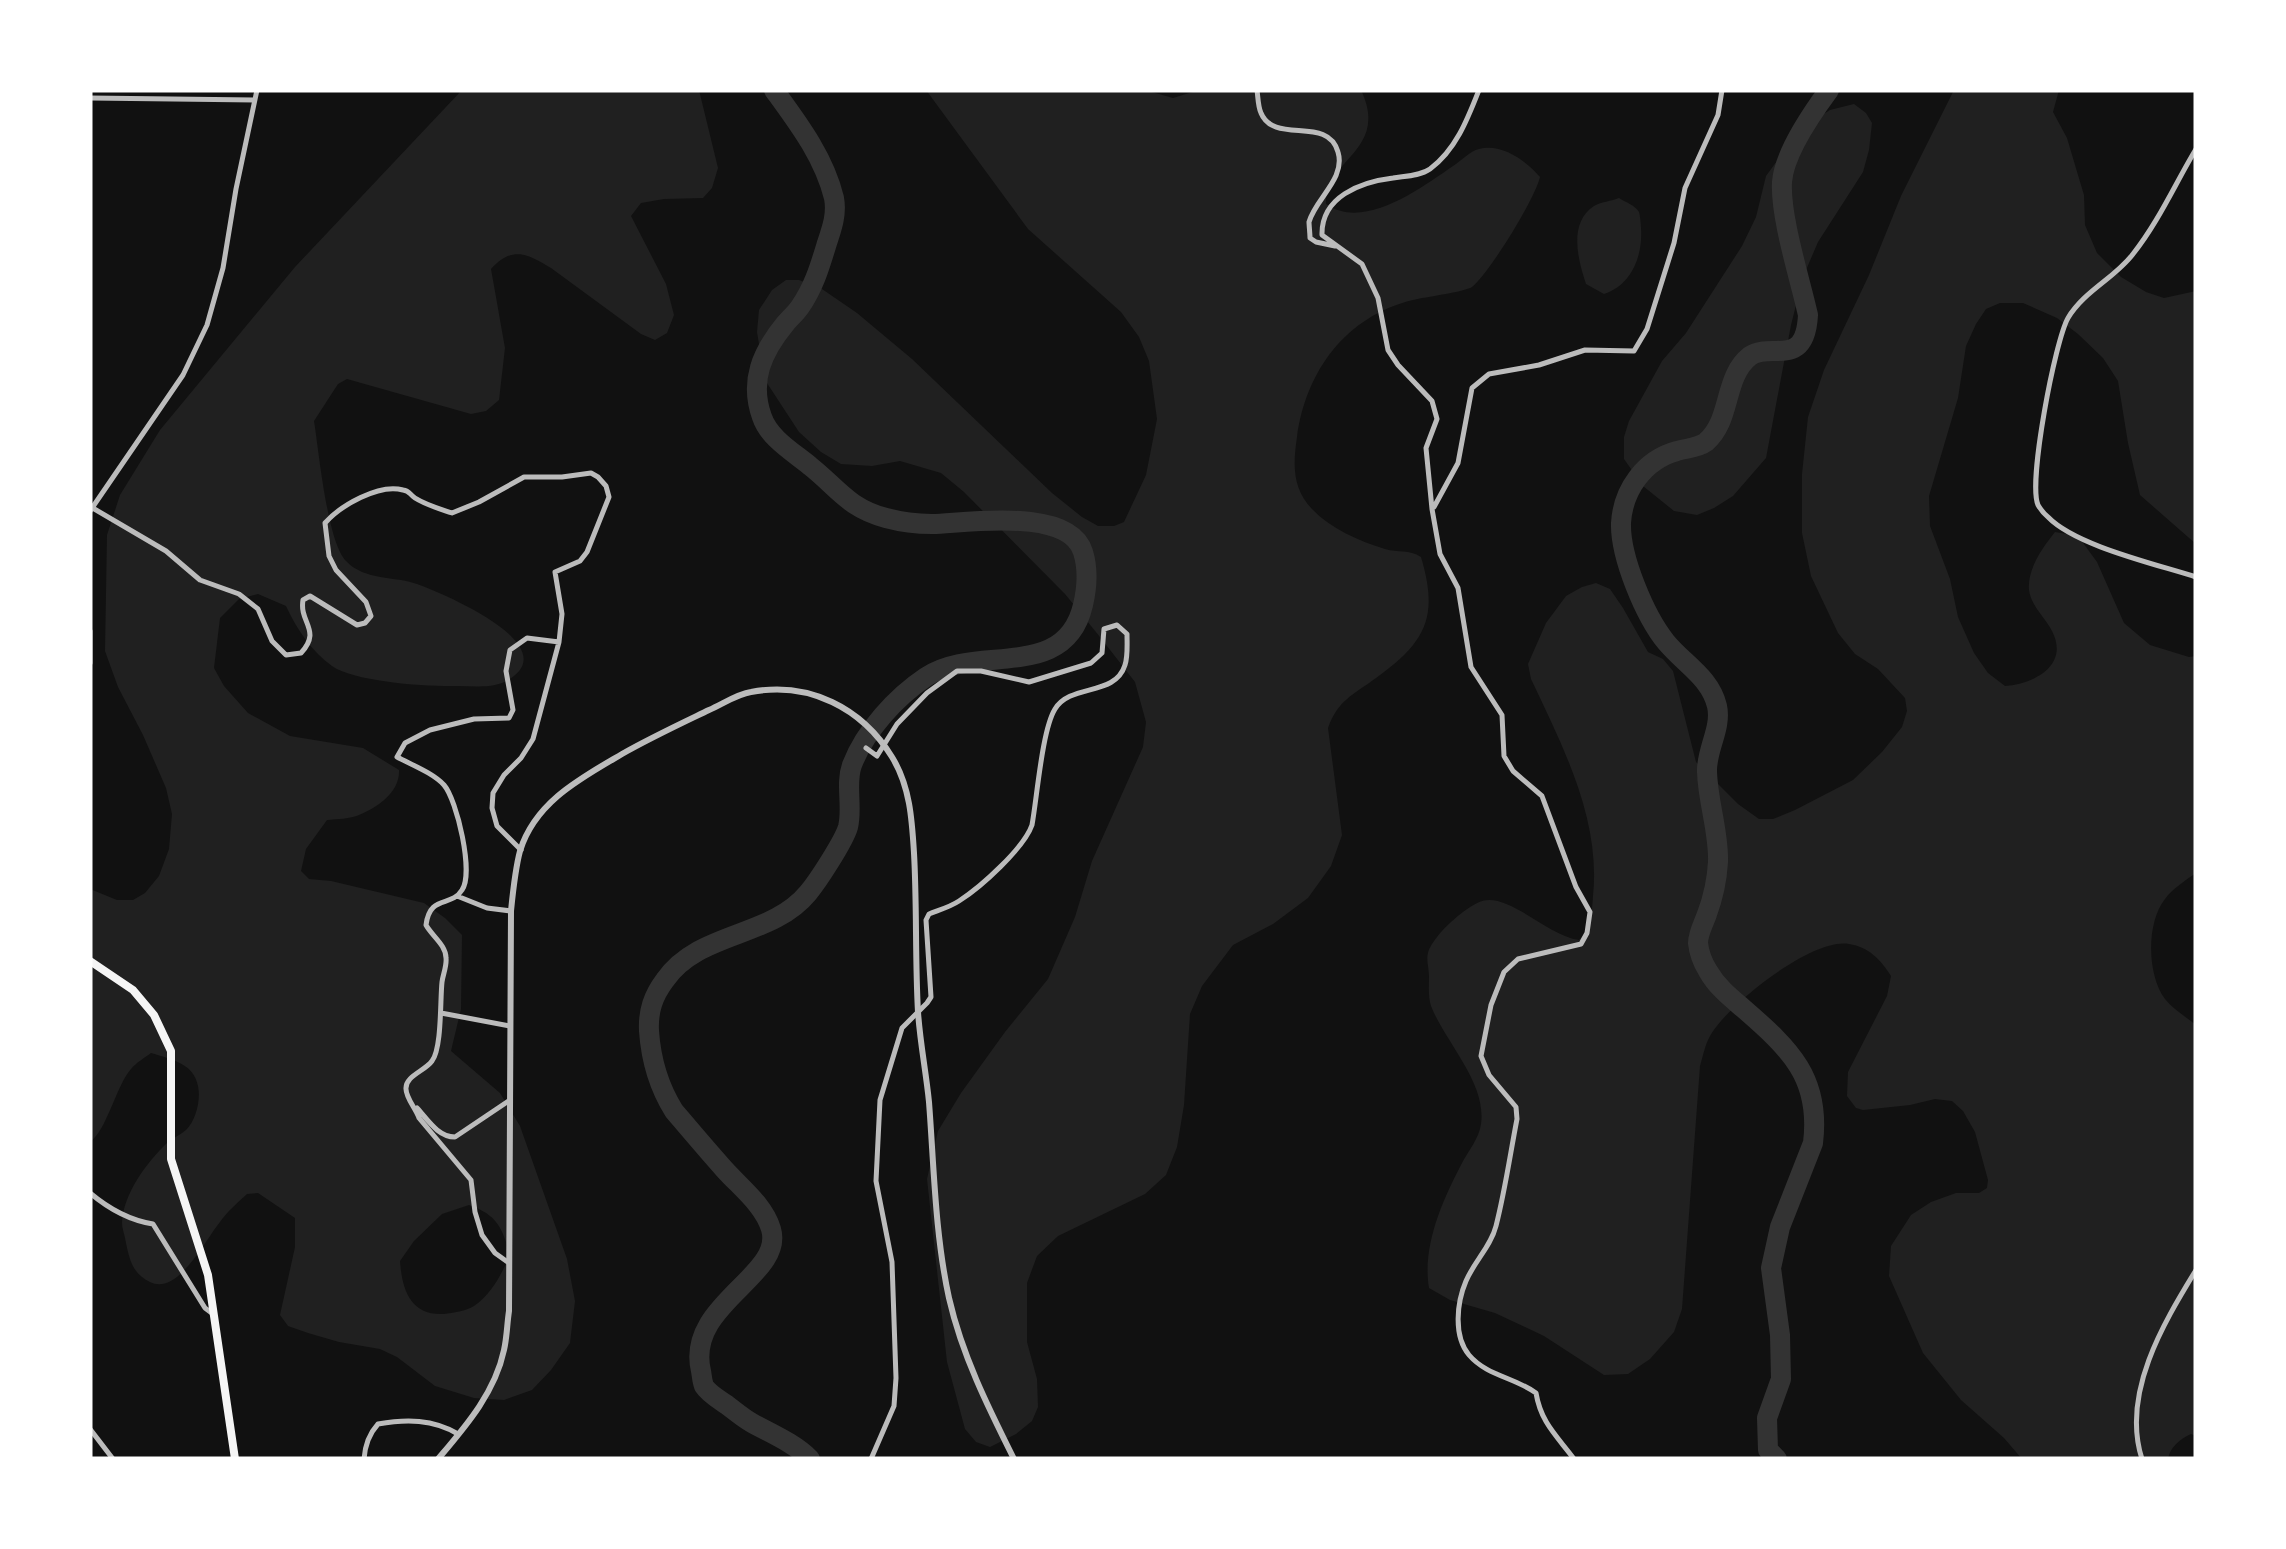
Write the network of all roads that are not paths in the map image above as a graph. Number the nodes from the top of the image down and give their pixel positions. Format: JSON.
{"nodes":[{"id":1,"x":258,"y":90,"type":"edge"},
{"id":2,"x":1257,"y":90,"type":"edge"},
{"id":3,"x":1478,"y":90,"type":"edge"},
{"id":4,"x":1722,"y":90,"type":"edge"},
{"id":5,"x":90,"y":98,"type":"edge"},
{"id":6,"x":255,"y":100,"type":"junction"},
{"id":7,"x":2196,"y":149,"type":"edge"},
{"id":8,"x":1338,"y":246,"type":"junction"},
{"id":9,"x":90,"y":508,"type":"edge"},
{"id":10,"x":1432,"y":510,"type":"junction"},
{"id":11,"x":2196,"y":576,"type":"edge"},
{"id":12,"x":90,"y":631,"type":"edge"},
{"id":13,"x":558,"y":642,"type":"junction"},
{"id":14,"x":90,"y":663,"type":"edge"},
{"id":15,"x":866,"y":748,"type":"dead end"},
{"id":16,"x":521,"y":850,"type":"junction"},
{"id":17,"x":457,"y":896,"type":"junction"},
{"id":18,"x":511,"y":911,"type":"junction"},
{"id":19,"x":90,"y":962,"type":"edge"},
{"id":20,"x":918,"y":1012,"type":"junction"},
{"id":21,"x":441,"y":1013,"type":"junction"},
{"id":22,"x":510,"y":1026,"type":"junction"},
{"id":23,"x":510,"y":1100,"type":"junction"},
{"id":24,"x":415,"y":1106,"type":"junction"},
{"id":25,"x":90,"y":1193,"type":"edge"},
{"id":26,"x":510,"y":1263,"type":"junction"},
{"id":27,"x":2196,"y":1270,"type":"edge"},
{"id":28,"x":216,"y":1316,"type":"junction"},
{"id":29,"x":90,"y":1429,"type":"edge"},
{"id":30,"x":459,"y":1434,"type":"junction"},
{"id":31,"x":113,"y":1459,"type":"edge"},
{"id":32,"x":235,"y":1459,"type":"edge"},
{"id":33,"x":364,"y":1459,"type":"edge"},
{"id":34,"x":438,"y":1459,"type":"edge"},
{"id":35,"x":871,"y":1459,"type":"edge"},
{"id":36,"x":1014,"y":1459,"type":"edge"},
{"id":37,"x":1574,"y":1459,"type":"edge"},
{"id":38,"x":2142,"y":1459,"type":"edge"}],
"edges":[{"from":1,"to":6,"type":"street"},
{"from":2,"to":8,"type":"street"},
{"from":3,"to":8,"type":"street"},
{"from":4,"to":10,"type":"street"},
{"from":5,"to":6,"type":"street"},
{"from":6,"to":9,"type":"street"},
{"from":7,"to":11,"type":"street"},
{"from":8,"to":10,"type":"street"},
{"from":9,"to":13,"type":"street"},
{"from":10,"to":37,"type":"street"},
{"from":12,"to":14,"type":"street"},
{"from":13,"to":16,"type":"street"},
{"from":13,"to":17,"type":"street"},
{"from":15,"to":20,"type":"street"},
{"from":16,"to":18,"type":"street"},
{"from":16,"to":20,"type":"street"},
{"from":17,"to":18,"type":"street"},
{"from":17,"to":21,"type":"street"},
{"from":18,"to":22,"type":"street"},
{"from":19,"to":28,"type":"main road"},
{"from":20,"to":35,"type":"street"},
{"from":20,"to":36,"type":"street"},
{"from":21,"to":22,"type":"street"},
{"from":21,"to":24,"type":"street"},
{"from":22,"to":23,"type":"street"},
{"from":23,"to":24,"type":"street"},
{"from":23,"to":26,"type":"street"},
{"from":24,"to":26,"type":"street"},
{"from":25,"to":28,"type":"street"},
{"from":26,"to":30,"type":"street"},
{"from":27,"to":38,"type":"street"},
{"from":28,"to":32,"type":"main road"},
{"from":29,"to":31,"type":"street"},
{"from":30,"to":33,"type":"street"},
{"from":30,"to":34,"type":"street"}]}
